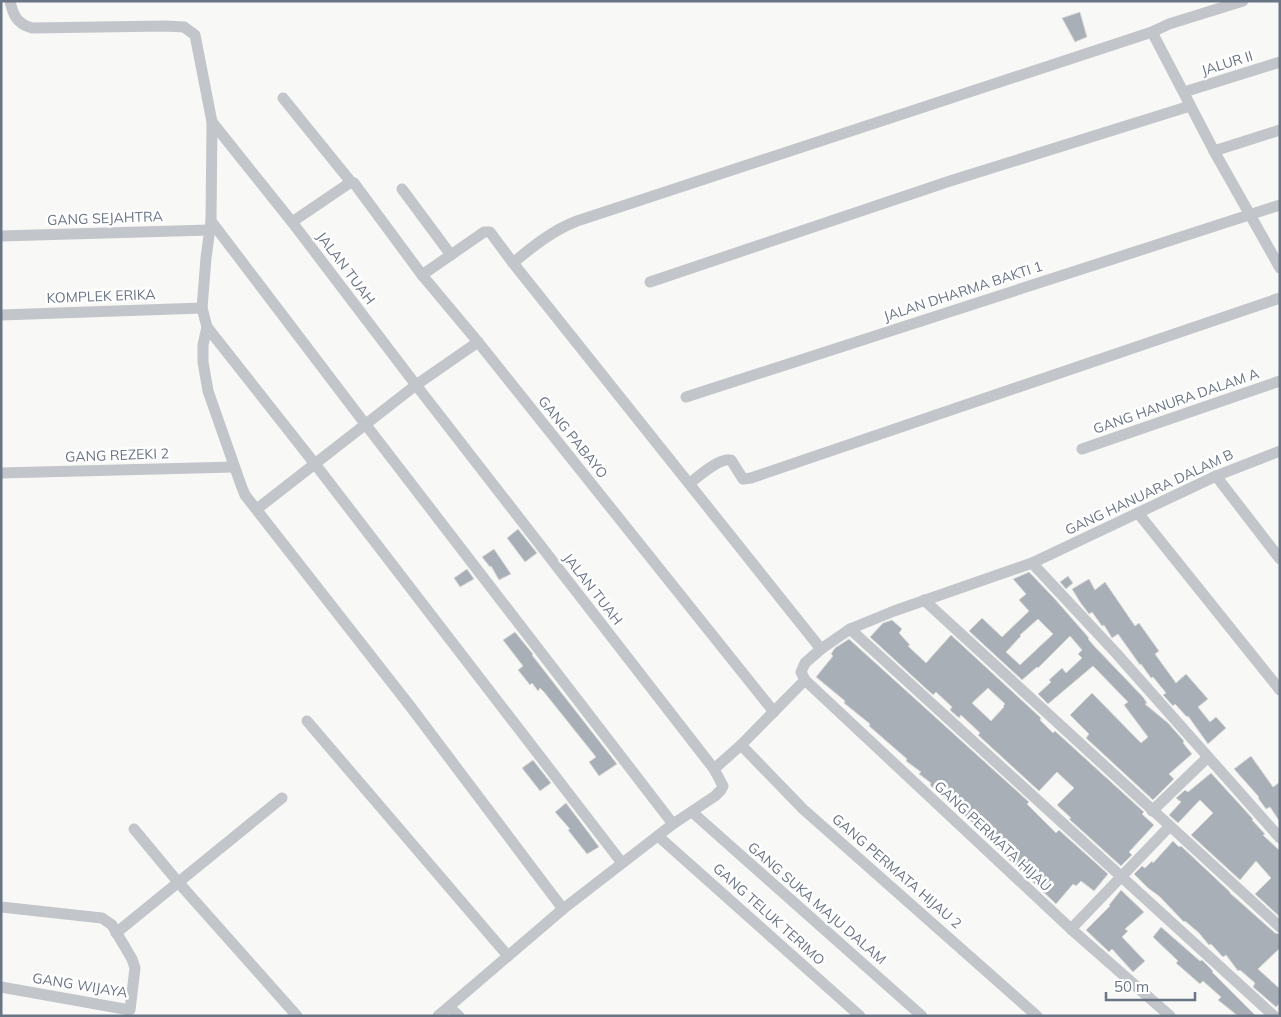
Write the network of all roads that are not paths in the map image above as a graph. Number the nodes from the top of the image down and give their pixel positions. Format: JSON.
{"nodes":[{"id":1,"x":10,"y":1,"type":"edge"},
{"id":2,"x":1243,"y":1,"type":"edge"},
{"id":3,"x":1152,"y":32,"type":"junction"},
{"id":4,"x":1280,"y":62,"type":"edge"},
{"id":5,"x":1184,"y":92,"type":"junction"},
{"id":6,"x":283,"y":98,"type":"dead end"},
{"id":7,"x":1190,"y":106,"type":"junction"},
{"id":8,"x":212,"y":122,"type":"junction"},
{"id":9,"x":1280,"y":130,"type":"edge"},
{"id":10,"x":1214,"y":151,"type":"junction"},
{"id":11,"x":350,"y":183,"type":"junction"},
{"id":12,"x":402,"y":189,"type":"dead end"},
{"id":13,"x":1280,"y":205,"type":"edge"},
{"id":14,"x":1249,"y":214,"type":"junction"},
{"id":15,"x":292,"y":222,"type":"junction"},
{"id":16,"x":211,"y":225,"type":"junction"},
{"id":17,"x":1,"y":236,"type":"edge"},
{"id":18,"x":451,"y":256,"type":"junction"},
{"id":19,"x":513,"y":263,"type":"junction"},
{"id":20,"x":1280,"y":268,"type":"edge"},
{"id":21,"x":422,"y":275,"type":"junction"},
{"id":22,"x":650,"y":282,"type":"dead end"},
{"id":23,"x":1280,"y":298,"type":"edge"},
{"id":24,"x":202,"y":308,"type":"junction"},
{"id":25,"x":1,"y":315,"type":"edge"},
{"id":26,"x":207,"y":327,"type":"junction"},
{"id":27,"x":478,"y":342,"type":"junction"},
{"id":28,"x":1280,"y":381,"type":"edge"},
{"id":29,"x":416,"y":385,"type":"junction"},
{"id":30,"x":686,"y":397,"type":"dead end"},
{"id":31,"x":366,"y":425,"type":"junction"},
{"id":32,"x":1082,"y":449,"type":"dead end"},
{"id":33,"x":1280,"y":451,"type":"edge"},
{"id":34,"x":315,"y":464,"type":"junction"},
{"id":35,"x":234,"y":467,"type":"junction"},
{"id":36,"x":1,"y":473,"type":"edge"},
{"id":37,"x":1216,"y":476,"type":"junction"},
{"id":38,"x":690,"y":483,"type":"junction"},
{"id":39,"x":256,"y":509,"type":"junction"},
{"id":40,"x":1138,"y":514,"type":"junction"},
{"id":41,"x":1280,"y":559,"type":"edge"},
{"id":42,"x":1032,"y":562,"type":"junction"},
{"id":43,"x":924,"y":600,"type":"junction"},
{"id":44,"x":850,"y":629,"type":"junction"},
{"id":45,"x":821,"y":649,"type":"junction"},
{"id":46,"x":803,"y":676,"type":"junction"},
{"id":47,"x":1280,"y":690,"type":"edge"},
{"id":48,"x":774,"y":712,"type":"junction"},
{"id":49,"x":307,"y":721,"type":"dead end"},
{"id":50,"x":741,"y":745,"type":"junction"},
{"id":51,"x":1208,"y":757,"type":"junction"},
{"id":52,"x":714,"y":769,"type":"junction"},
{"id":53,"x":282,"y":798,"type":"dead end"},
{"id":54,"x":1152,"y":811,"type":"junction"},
{"id":55,"x":692,"y":812,"type":"junction"},
{"id":56,"x":673,"y":824,"type":"junction"},
{"id":57,"x":1169,"y":827,"type":"junction"},
{"id":58,"x":134,"y":829,"type":"dead end"},
{"id":59,"x":658,"y":836,"type":"junction"},
{"id":60,"x":1280,"y":838,"type":"edge"},
{"id":61,"x":622,"y":863,"type":"junction"},
{"id":62,"x":1121,"y":877,"type":"junction"},
{"id":63,"x":178,"y":882,"type":"junction"},
{"id":64,"x":1,"y":907,"type":"edge"},
{"id":65,"x":563,"y":909,"type":"junction"},
{"id":66,"x":1280,"y":927,"type":"edge"},
{"id":67,"x":1071,"y":929,"type":"junction"},
{"id":68,"x":116,"y":933,"type":"junction"},
{"id":69,"x":508,"y":956,"type":"junction"},
{"id":70,"x":1,"y":987,"type":"edge"},
{"id":71,"x":449,"y":1007,"type":"junction"},
{"id":72,"x":130,"y":1013,"type":"edge"},
{"id":73,"x":297,"y":1016,"type":"edge"},
{"id":74,"x":438,"y":1016,"type":"edge"},
{"id":75,"x":459,"y":1016,"type":"edge"},
{"id":76,"x":860,"y":1016,"type":"edge"},
{"id":77,"x":922,"y":1016,"type":"edge"},
{"id":78,"x":1037,"y":1016,"type":"edge"},
{"id":79,"x":1170,"y":1016,"type":"edge"},
{"id":80,"x":1274,"y":1016,"type":"edge"}],
"edges":[{"from":1,"to":8,"type":"street"},
{"from":2,"to":3,"type":"street"},
{"from":3,"to":5,"type":"street"},
{"from":3,"to":19,"type":"street"},
{"from":4,"to":5,"type":"street","name":"JALUR II"},
{"from":5,"to":7,"type":"street"},
{"from":6,"to":11,"type":"street","name":"GANG PABAYO"},
{"from":7,"to":10,"type":"street"},
{"from":7,"to":22,"type":"street"},
{"from":8,"to":15,"type":"street","name":"JALAN TUAH"},
{"from":8,"to":16,"type":"street"},
{"from":9,"to":10,"type":"street"},
{"from":10,"to":14,"type":"street"},
{"from":11,"to":15,"type":"street"},
{"from":11,"to":21,"type":"street","name":"GANG PABAYO"},
{"from":12,"to":18,"type":"street"},
{"from":13,"to":14,"type":"street","name":"JALAN DHARMA BAKTI 1"},
{"from":14,"to":20,"type":"street"},
{"from":14,"to":30,"type":"street","name":"JALAN DHARMA BAKTI 1"},
{"from":15,"to":29,"type":"street","name":"JALAN TUAH"},
{"from":16,"to":17,"type":"street","name":"GANG SEJAHTRA"},
{"from":16,"to":24,"type":"street"},
{"from":16,"to":31,"type":"street"},
{"from":18,"to":19,"type":"street"},
{"from":18,"to":21,"type":"street"},
{"from":19,"to":38,"type":"street"},
{"from":21,"to":27,"type":"street","name":"GANG PABAYO"},
{"from":23,"to":38,"type":"street"},
{"from":24,"to":25,"type":"street","name":"KOMPLEK ERIKA"},
{"from":24,"to":26,"type":"street"},
{"from":26,"to":34,"type":"street"},
{"from":26,"to":35,"type":"street"},
{"from":27,"to":29,"type":"street"},
{"from":27,"to":48,"type":"street","name":"GANG PABAYO"},
{"from":28,"to":32,"type":"street","name":"GANG HANURA DALAM A"},
{"from":29,"to":31,"type":"street"},
{"from":29,"to":52,"type":"street","name":"JALAN TUAH"},
{"from":31,"to":34,"type":"street"},
{"from":31,"to":56,"type":"street"},
{"from":33,"to":37,"type":"street","name":"GANG HANUARA DALAM B"},
{"from":34,"to":39,"type":"street"},
{"from":34,"to":61,"type":"street"},
{"from":35,"to":36,"type":"street","name":"GANG REZEKI 2"},
{"from":35,"to":39,"type":"street"},
{"from":37,"to":40,"type":"street","name":"GANG HANUARA DALAM B"},
{"from":37,"to":41,"type":"street"},
{"from":38,"to":45,"type":"street"},
{"from":39,"to":65,"type":"street"},
{"from":40,"to":42,"type":"street","name":"GANG HANUARA DALAM B"},
{"from":40,"to":47,"type":"street"},
{"from":42,"to":43,"type":"street","name":"GANG HANUARA DALAM B"},
{"from":42,"to":51,"type":"street"},
{"from":43,"to":44,"type":"street","name":"GANG HANUARA DALAM B"},
{"from":43,"to":54,"type":"street"},
{"from":44,"to":45,"type":"street","name":"GANG HANUARA DALAM B"},
{"from":44,"to":62,"type":"street"},
{"from":45,"to":46,"type":"street","name":"GANG HANUARA DALAM B"},
{"from":46,"to":48,"type":"street","name":"GANG HANUARA DALAM B"},
{"from":46,"to":67,"type":"street","name":"GANG PERMATA HIJAU"},
{"from":48,"to":50,"type":"street","name":"GANG HANUARA DALAM B"},
{"from":49,"to":69,"type":"street"},
{"from":50,"to":52,"type":"street","name":"GANG HANUARA DALAM B"},
{"from":50,"to":78,"type":"street","name":"GANG PERMATA HIJAU 2"},
{"from":51,"to":54,"type":"street"},
{"from":51,"to":60,"type":"street"},
{"from":52,"to":55,"type":"street","name":"JALAN TUAH"},
{"from":53,"to":63,"type":"street"},
{"from":54,"to":57,"type":"street"},
{"from":55,"to":56,"type":"street","name":"JALAN TUAH"},
{"from":55,"to":77,"type":"street","name":"GANG SUKA MAJU DALAM"},
{"from":56,"to":59,"type":"street","name":"JALAN TUAH"},
{"from":57,"to":62,"type":"street"},
{"from":57,"to":66,"type":"street"},
{"from":58,"to":63,"type":"street"},
{"from":59,"to":61,"type":"street","name":"JALAN TUAH"},
{"from":59,"to":76,"type":"street","name":"GANG TELUK TERIMO"},
{"from":61,"to":65,"type":"street","name":"JALAN TUAH"},
{"from":62,"to":67,"type":"street"},
{"from":62,"to":80,"type":"street"},
{"from":63,"to":68,"type":"street"},
{"from":63,"to":73,"type":"street"},
{"from":64,"to":68,"type":"street","name":"GANG WIJAYA"},
{"from":65,"to":69,"type":"street","name":"JALAN TUAH"},
{"from":67,"to":79,"type":"street","name":"GANG PERMATA HIJAU"},
{"from":68,"to":72,"type":"street","name":"GANG WIJAYA"},
{"from":69,"to":71,"type":"street","name":"JALAN TUAH"},
{"from":70,"to":72,"type":"street","name":"GANG WIJAYA"},
{"from":71,"to":74,"type":"street","name":"JALAN TUAH"},
{"from":71,"to":75,"type":"street"}]}
